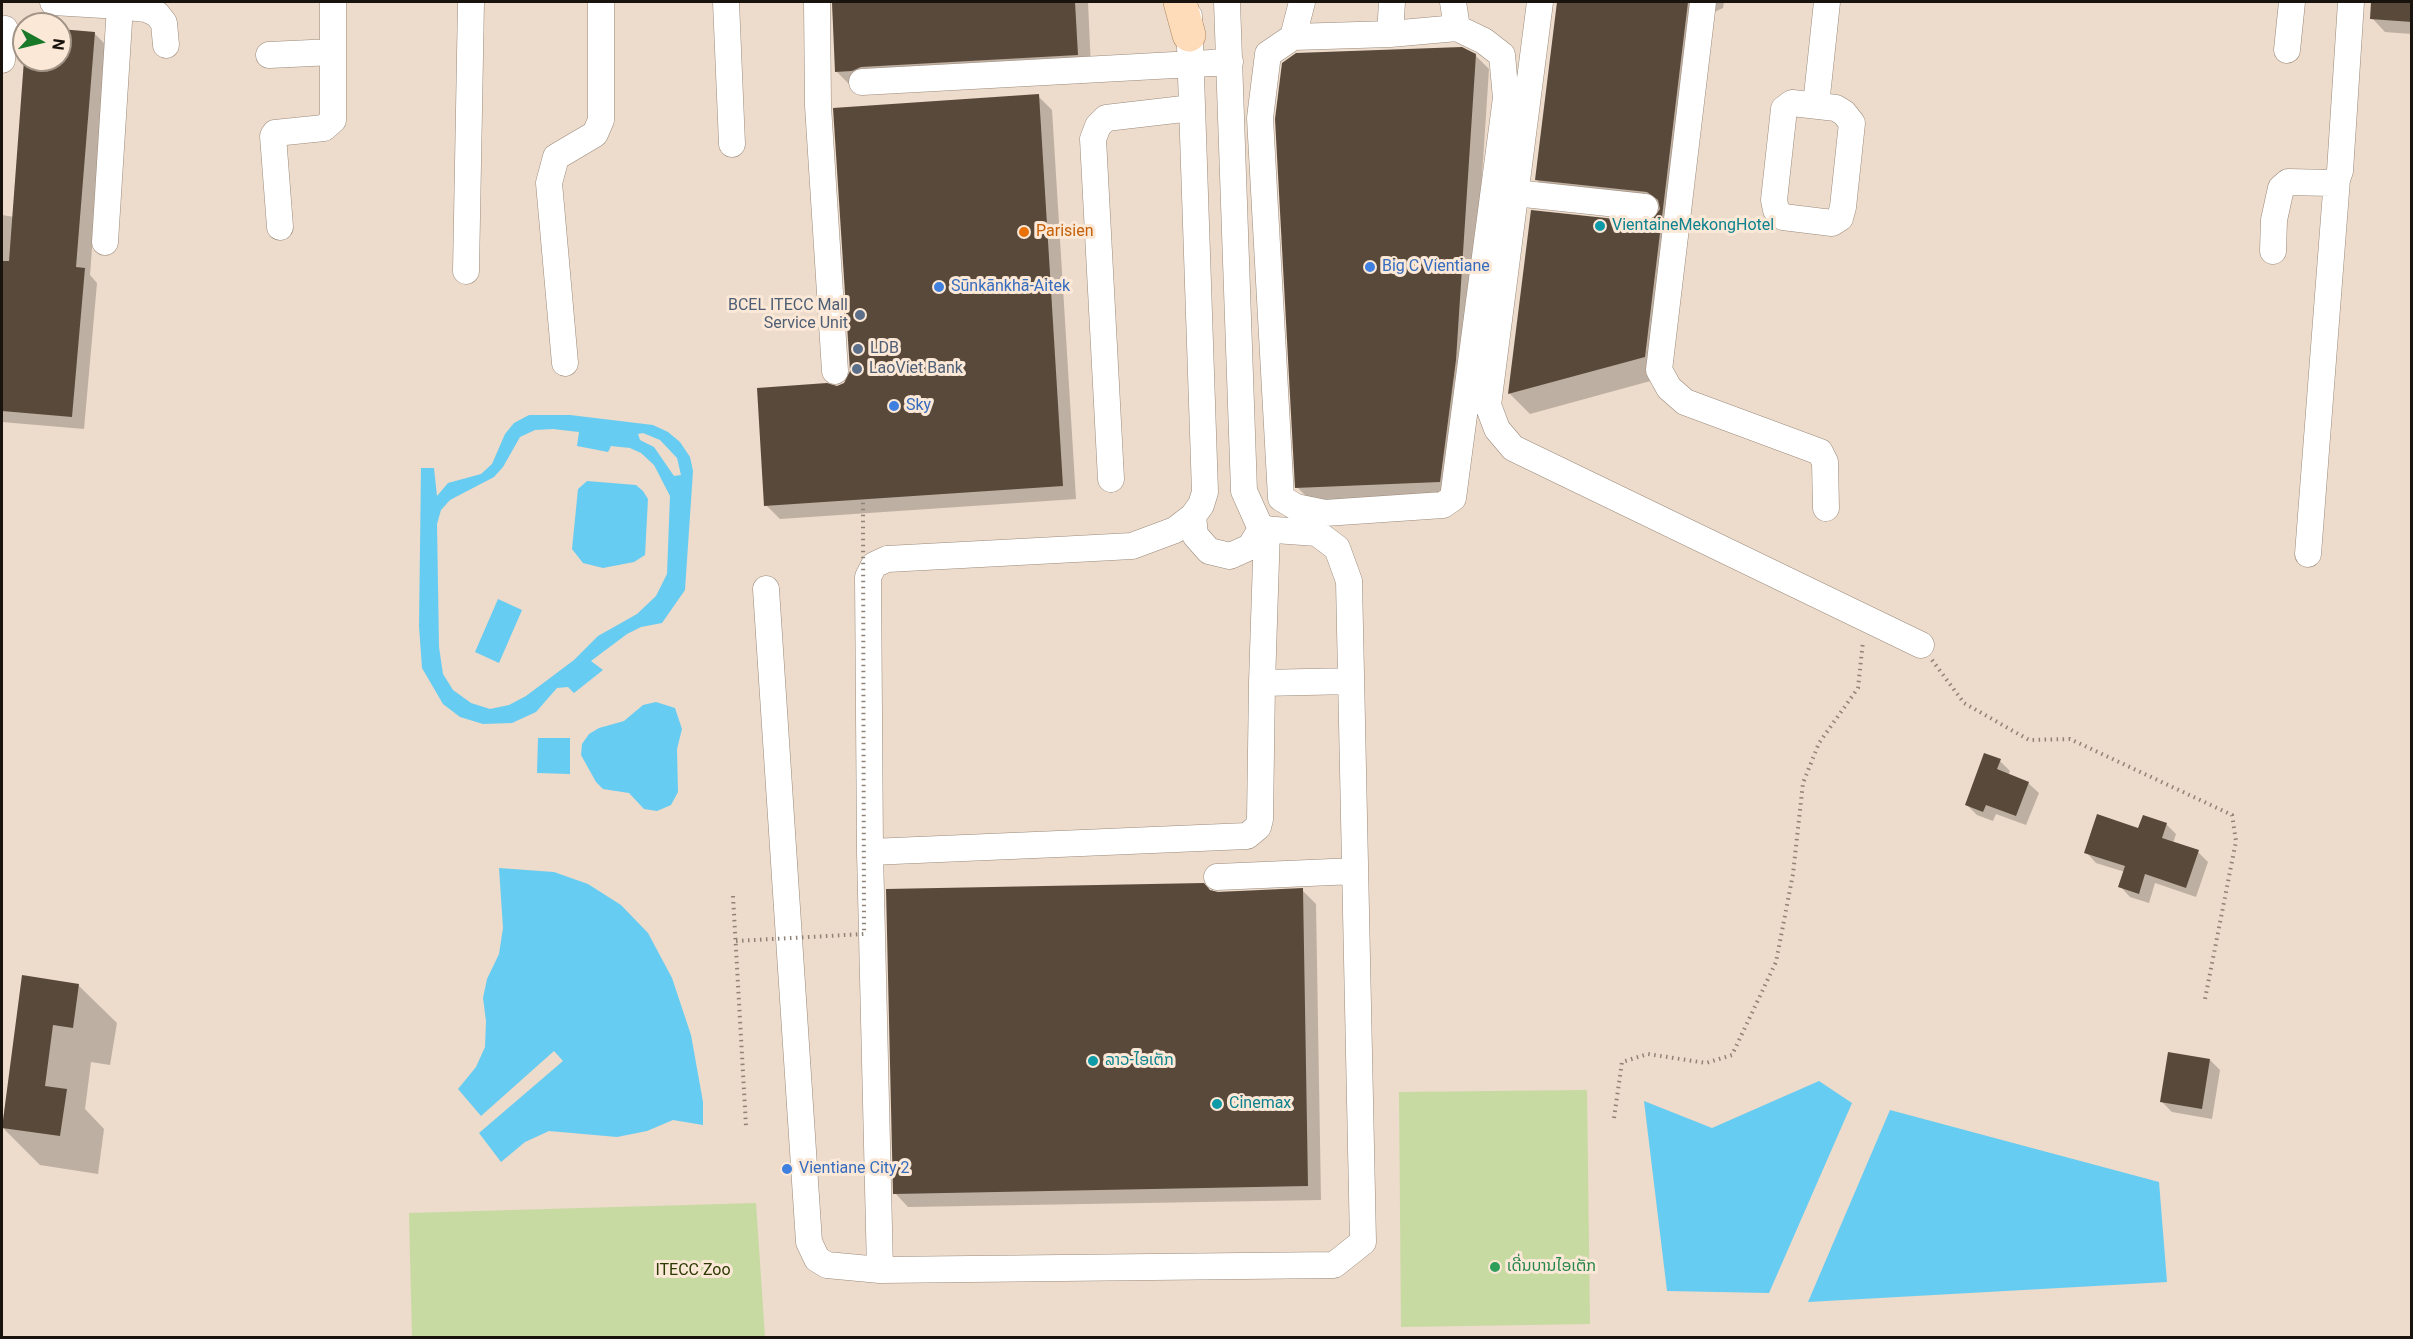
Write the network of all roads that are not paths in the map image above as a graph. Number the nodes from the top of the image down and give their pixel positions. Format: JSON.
{"nodes":[{"id":1,"x":53,"y":2,"type":"edge"},
{"id":2,"x":333,"y":2,"type":"edge"},
{"id":3,"x":471,"y":2,"type":"edge"},
{"id":4,"x":601,"y":2,"type":"edge"},
{"id":5,"x":726,"y":2,"type":"edge"},
{"id":6,"x":817,"y":2,"type":"edge"},
{"id":7,"x":1180,"y":2,"type":"edge"},
{"id":8,"x":1188,"y":2,"type":"edge"},
{"id":9,"x":1227,"y":2,"type":"edge"},
{"id":10,"x":1302,"y":2,"type":"edge"},
{"id":11,"x":1392,"y":2,"type":"edge"},
{"id":12,"x":1453,"y":2,"type":"edge"},
{"id":13,"x":1540,"y":2,"type":"edge"},
{"id":14,"x":1703,"y":2,"type":"edge"},
{"id":15,"x":1827,"y":2,"type":"edge"},
{"id":16,"x":2292,"y":2,"type":"edge"},
{"id":17,"x":2351,"y":2,"type":"edge"},
{"id":18,"x":120,"y":6,"type":"junction"},
{"id":19,"x":1457,"y":28,"type":"junction"},
{"id":20,"x":5,"y":29,"type":"dead end"},
{"id":21,"x":1390,"y":34,"type":"junction"},
{"id":22,"x":1293,"y":36,"type":"junction"},
{"id":23,"x":166,"y":45,"type":"dead end"},
{"id":24,"x":1190,"y":49,"type":"junction"},
{"id":25,"x":2287,"y":50,"type":"dead end"},
{"id":26,"x":333,"y":52,"type":"junction"},
{"id":27,"x":269,"y":55,"type":"dead end"},
{"id":28,"x":2,"y":60,"type":"edge"},
{"id":29,"x":1230,"y":62,"type":"junction"},
{"id":30,"x":862,"y":82,"type":"dead end"},
{"id":31,"x":1517,"y":100,"type":"junction"},
{"id":32,"x":1816,"y":105,"type":"junction"},
{"id":33,"x":1192,"y":108,"type":"junction"},
{"id":34,"x":1232,"y":116,"type":"junction"},
{"id":35,"x":1260,"y":118,"type":"junction"},
{"id":36,"x":732,"y":144,"type":"dead end"},
{"id":37,"x":2337,"y":179,"type":"junction"},
{"id":38,"x":1515,"y":193,"type":"junction"},
{"id":39,"x":1644,"y":207,"type":"dead end"},
{"id":40,"x":280,"y":227,"type":"dead end"},
{"id":41,"x":105,"y":243,"type":"dead end"},
{"id":42,"x":2273,"y":251,"type":"dead end"},
{"id":43,"x":466,"y":271,"type":"dead end"},
{"id":44,"x":565,"y":363,"type":"dead end"},
{"id":45,"x":835,"y":371,"type":"dead end"},
{"id":46,"x":1111,"y":479,"type":"dead end"},
{"id":47,"x":1826,"y":508,"type":"dead end"},
{"id":48,"x":1193,"y":516,"type":"junction"},
{"id":49,"x":1321,"y":523,"type":"junction"},
{"id":50,"x":1264,"y":529,"type":"junction"},
{"id":51,"x":2308,"y":554,"type":"dead end"},
{"id":52,"x":766,"y":589,"type":"dead end"},
{"id":53,"x":1921,"y":645,"type":"road end"},
{"id":54,"x":1351,"y":681,"type":"junction"},
{"id":55,"x":1262,"y":683,"type":"junction"},
{"id":56,"x":870,"y":852,"type":"junction"},
{"id":57,"x":1355,"y":871,"type":"junction"},
{"id":58,"x":1217,"y":877,"type":"dead end"},
{"id":59,"x":880,"y":1270,"type":"junction"}],
"edges":[{"from":1,"to":18,"type":"street"},
{"from":2,"to":26,"type":"street"},
{"from":3,"to":43,"type":"street"},
{"from":4,"to":44,"type":"street"},
{"from":5,"to":36,"type":"street"},
{"from":6,"to":45,"type":"street"},
{"from":7,"to":24,"type":"main road"},
{"from":8,"to":24,"type":"street"},
{"from":9,"to":29,"type":"street"},
{"from":10,"to":22,"type":"street"},
{"from":11,"to":21,"type":"street"},
{"from":12,"to":19,"type":"street"},
{"from":13,"to":31,"type":"street"},
{"from":14,"to":47,"type":"street"},
{"from":15,"to":32,"type":"street"},
{"from":16,"to":25,"type":"street"},
{"from":17,"to":37,"type":"street"},
{"from":18,"to":23,"type":"street"},
{"from":18,"to":41,"type":"street"},
{"from":19,"to":21,"type":"street"},
{"from":19,"to":31,"type":"street"},
{"from":20,"to":28,"type":"street"},
{"from":21,"to":22,"type":"street"},
{"from":22,"to":35,"type":"street"},
{"from":24,"to":29,"type":"street"},
{"from":24,"to":30,"type":"street"},
{"from":24,"to":33,"type":"street"},
{"from":26,"to":27,"type":"street"},
{"from":26,"to":40,"type":"street"},
{"from":29,"to":34,"type":"street"},
{"from":31,"to":38,"type":"street"},
{"from":31,"to":49,"type":"street"},
{"from":32,"to":32,"type":"street"},
{"from":33,"to":46,"type":"street"},
{"from":33,"to":48,"type":"street"},
{"from":34,"to":35,"type":"street"},
{"from":34,"to":50,"type":"street"},
{"from":35,"to":49,"type":"street"},
{"from":37,"to":42,"type":"street"},
{"from":37,"to":51,"type":"street"},
{"from":38,"to":39,"type":"street"},
{"from":38,"to":53,"type":"street"},
{"from":48,"to":50,"type":"street"},
{"from":48,"to":56,"type":"street"},
{"from":49,"to":50,"type":"street"},
{"from":49,"to":54,"type":"street"},
{"from":50,"to":55,"type":"street"},
{"from":52,"to":59,"type":"street"},
{"from":54,"to":55,"type":"street"},
{"from":54,"to":57,"type":"street"},
{"from":55,"to":56,"type":"street"},
{"from":56,"to":59,"type":"street"},
{"from":57,"to":58,"type":"street"},
{"from":57,"to":59,"type":"street"}]}
